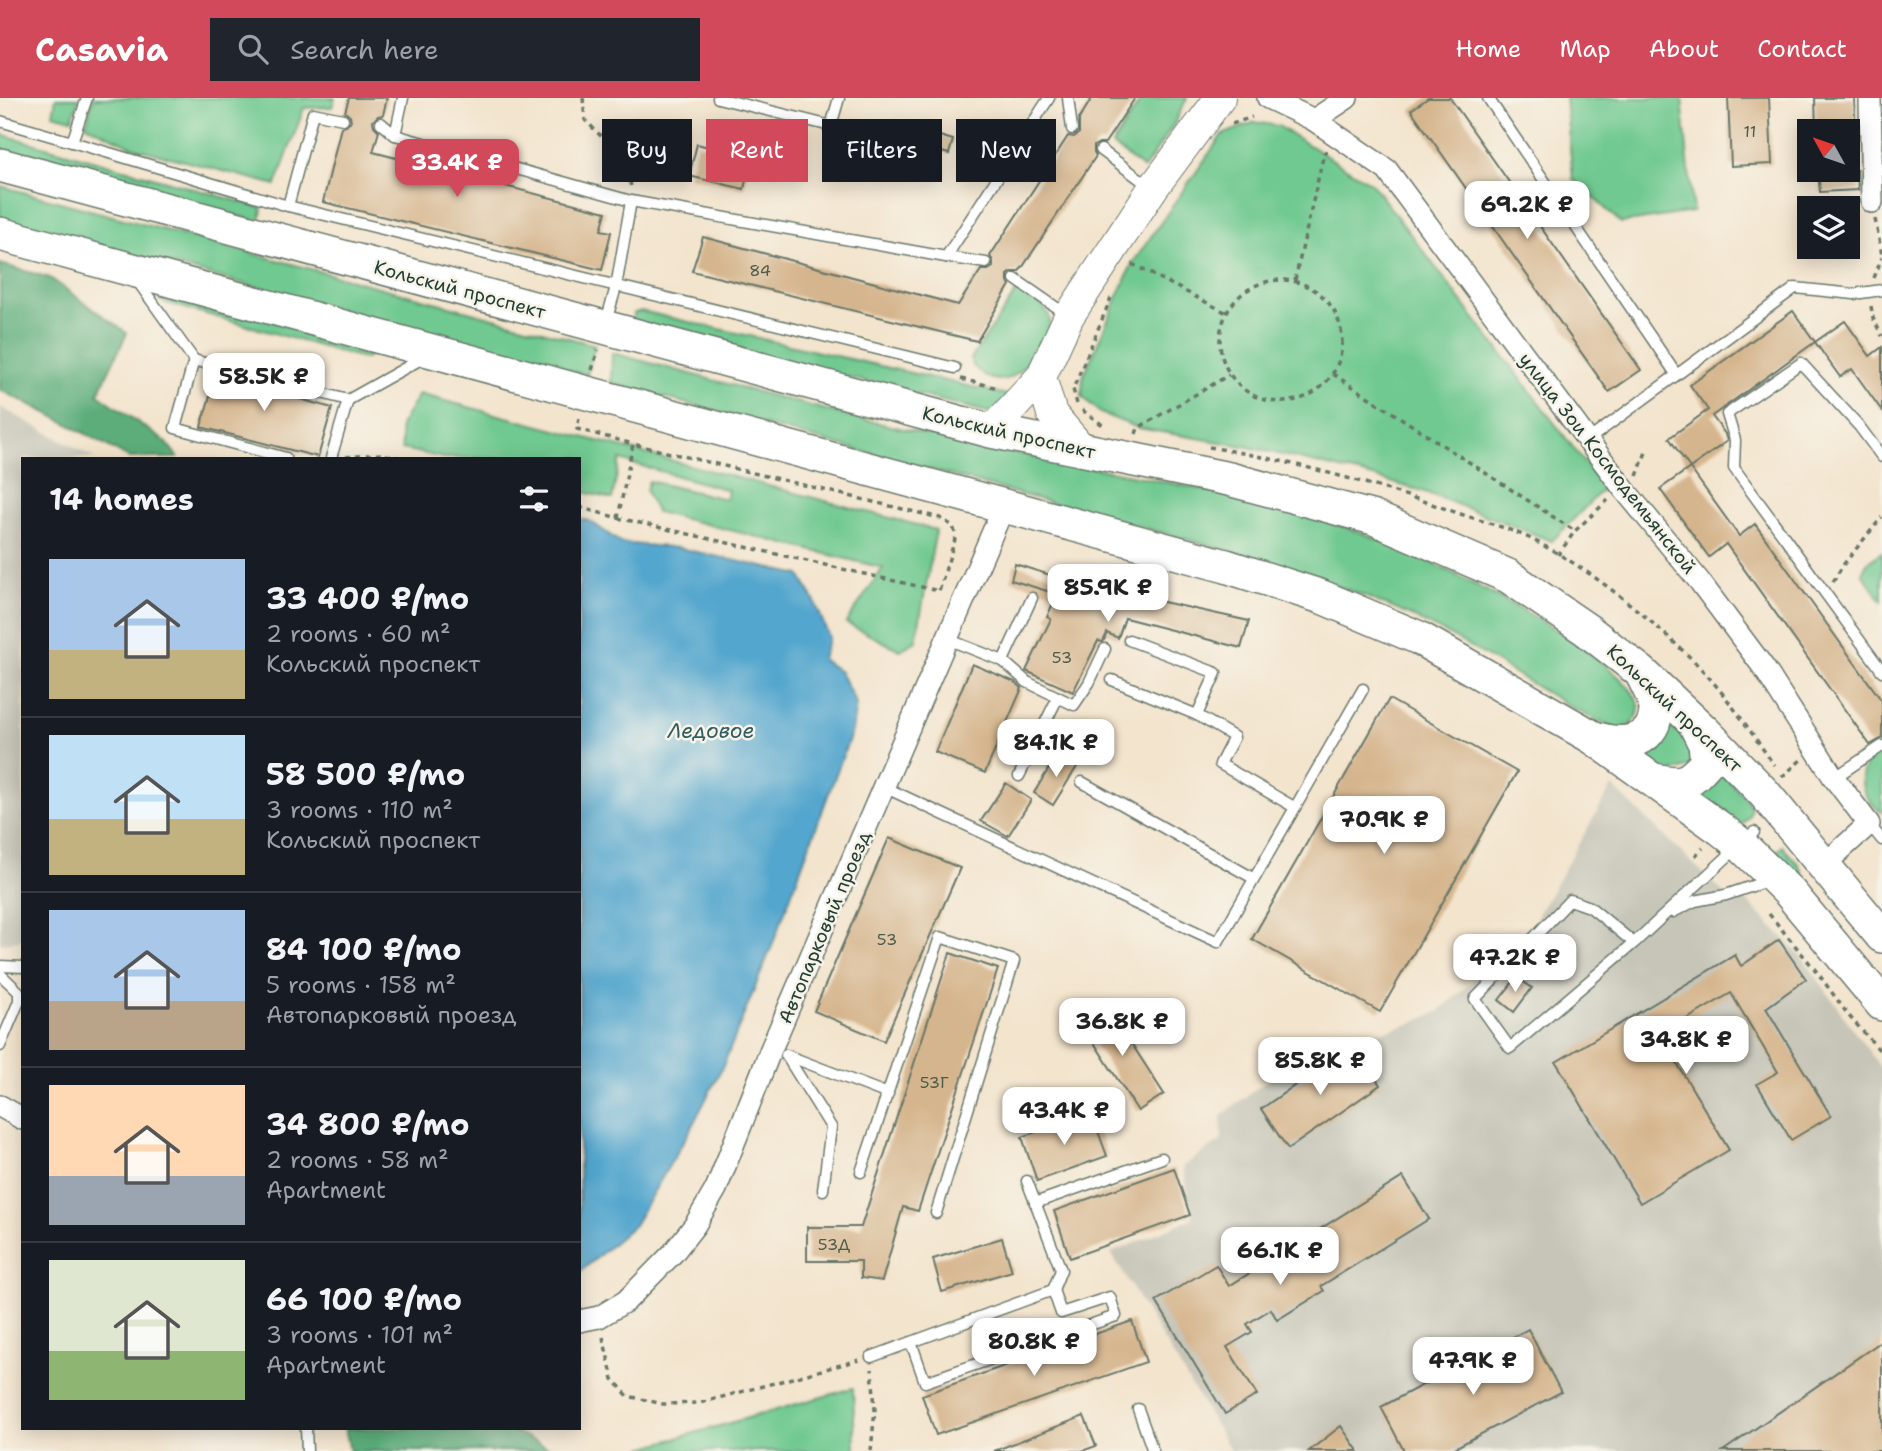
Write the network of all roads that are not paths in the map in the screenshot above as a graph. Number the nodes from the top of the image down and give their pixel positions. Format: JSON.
{"nodes":[{"id":1,"x":87,"y":98,"type":"edge"},
{"id":2,"x":403,"y":98,"type":"edge"},
{"id":3,"x":718,"y":98,"type":"edge"},
{"id":4,"x":839,"y":98,"type":"edge"},
{"id":5,"x":1049,"y":98,"type":"edge"},
{"id":6,"x":1068,"y":98,"type":"edge"},
{"id":7,"x":1220,"y":98,"type":"edge"},
{"id":8,"x":1268,"y":98,"type":"edge"},
{"id":9,"x":1347,"y":98,"type":"edge"},
{"id":10,"x":1488,"y":98,"type":"edge"},
{"id":11,"x":1870,"y":98,"type":"edge"},
{"id":12,"x":343,"y":119,"type":"dead end"},
{"id":13,"x":1314,"y":120,"type":"junction"},
{"id":14,"x":0,"y":121,"type":"edge"},
{"id":15,"x":381,"y":123,"type":"dead end"},
{"id":16,"x":1072,"y":129,"type":"dead end"},
{"id":17,"x":395,"y":135,"type":"junction"},
{"id":18,"x":72,"y":142,"type":"junction"},
{"id":19,"x":1101,"y":150,"type":"dead end"},
{"id":20,"x":0,"y":165,"type":"edge"},
{"id":21,"x":1153,"y":188,"type":"junction"},
{"id":22,"x":631,"y":201,"type":"junction"},
{"id":23,"x":1872,"y":202,"type":"road end"},
{"id":24,"x":288,"y":206,"type":"junction"},
{"id":25,"x":0,"y":234,"type":"edge"},
{"id":26,"x":947,"y":257,"type":"junction"},
{"id":27,"x":986,"y":263,"type":"dead end"},
{"id":28,"x":129,"y":268,"type":"junction"},
{"id":29,"x":1014,"y":279,"type":"dead end"},
{"id":30,"x":616,"y":287,"type":"junction"},
{"id":31,"x":1882,"y":290,"type":"edge"},
{"id":32,"x":1069,"y":316,"type":"junction"},
{"id":33,"x":604,"y":328,"type":"junction"},
{"id":34,"x":433,"y":352,"type":"junction"},
{"id":35,"x":194,"y":360,"type":"junction"},
{"id":36,"x":218,"y":367,"type":"dead end"},
{"id":37,"x":955,"y":368,"type":"dead end"},
{"id":38,"x":1676,"y":374,"type":"junction"},
{"id":39,"x":252,"y":375,"type":"dead end"},
{"id":40,"x":1041,"y":377,"type":"junction"},
{"id":41,"x":348,"y":400,"type":"junction"},
{"id":42,"x":991,"y":431,"type":"junction"},
{"id":43,"x":1588,"y":440,"type":"junction"},
{"id":44,"x":1082,"y":449,"type":"junction"},
{"id":45,"x":282,"y":457,"type":"edge"},
{"id":46,"x":331,"y":457,"type":"edge"},
{"id":47,"x":1882,"y":457,"type":"edge"},
{"id":48,"x":1004,"y":506,"type":"junction"},
{"id":49,"x":1032,"y":598,"type":"dead end"},
{"id":50,"x":947,"y":639,"type":"junction"},
{"id":51,"x":1129,"y":640,"type":"dead end"},
{"id":52,"x":1105,"y":649,"type":"dead end"},
{"id":53,"x":1003,"y":661,"type":"junction"},
{"id":54,"x":1882,"y":671,"type":"edge"},
{"id":55,"x":1641,"y":672,"type":"junction"},
{"id":56,"x":1112,"y":680,"type":"dead end"},
{"id":57,"x":1363,"y":689,"type":"dead end"},
{"id":58,"x":1058,"y":697,"type":"junction"},
{"id":59,"x":1197,"y":715,"type":"junction"},
{"id":60,"x":1693,"y":720,"type":"junction"},
{"id":61,"x":1594,"y":738,"type":"junction"},
{"id":62,"x":1882,"y":746,"type":"edge"},
{"id":63,"x":1019,"y":776,"type":"dead end"},
{"id":64,"x":1834,"y":778,"type":"junction"},
{"id":65,"x":1654,"y":780,"type":"junction"},
{"id":66,"x":1082,"y":782,"type":"dead end"},
{"id":67,"x":884,"y":787,"type":"junction"},
{"id":68,"x":1294,"y":807,"type":"junction"},
{"id":69,"x":1876,"y":832,"type":"edge"},
{"id":70,"x":1769,"y":853,"type":"junction"},
{"id":71,"x":1825,"y":864,"type":"junction"},
{"id":72,"x":1253,"y":878,"type":"junction"},
{"id":73,"x":1658,"y":920,"type":"junction"},
{"id":74,"x":1882,"y":936,"type":"edge"},
{"id":75,"x":1634,"y":943,"type":"junction"},
{"id":76,"x":0,"y":966,"type":"edge"},
{"id":77,"x":21,"y":967,"type":"edge"},
{"id":78,"x":0,"y":974,"type":"edge"},
{"id":79,"x":21,"y":988,"type":"edge"},
{"id":80,"x":1882,"y":1004,"type":"edge"},
{"id":81,"x":0,"y":1046,"type":"edge"},
{"id":82,"x":778,"y":1052,"type":"junction"},
{"id":83,"x":888,"y":1094,"type":"junction"},
{"id":84,"x":0,"y":1105,"type":"edge"},
{"id":85,"x":21,"y":1118,"type":"edge"},
{"id":86,"x":1162,"y":1158,"type":"dead end"},
{"id":87,"x":861,"y":1172,"type":"dead end"},
{"id":88,"x":1027,"y":1181,"type":"dead end"},
{"id":89,"x":822,"y":1190,"type":"dead end"},
{"id":90,"x":1035,"y":1203,"type":"junction"},
{"id":91,"x":936,"y":1213,"type":"dead end"},
{"id":92,"x":1053,"y":1290,"type":"junction"},
{"id":93,"x":589,"y":1319,"type":"edge"},
{"id":94,"x":911,"y":1342,"type":"junction"},
{"id":95,"x":872,"y":1357,"type":"road end"},
{"id":96,"x":1138,"y":1409,"type":"dead end"},
{"id":97,"x":306,"y":1430,"type":"edge"},
{"id":98,"x":307,"y":1451,"type":"edge"},
{"id":99,"x":1153,"y":1451,"type":"edge"}],
"edges":[{"from":1,"to":18,"type":"lane"},
{"from":2,"to":17,"type":"lane"},
{"from":3,"to":4,"type":"lane"},
{"from":5,"to":26,"type":"lane"},
{"from":6,"to":16,"type":"lane"},
{"from":7,"to":21,"type":"street"},
{"from":8,"to":13,"type":"street","name":"улица Зои Космодемьянской"},
{"from":9,"to":13,"type":"street"},
{"from":10,"to":38,"type":"lane"},
{"from":11,"to":23,"type":"street"},
{"from":12,"to":24,"type":"lane"},
{"from":13,"to":43,"type":"street","name":"улица Зои Космодемьянской"},
{"from":14,"to":18,"type":"lane"},
{"from":15,"to":17,"type":"lane"},
{"from":17,"to":22,"type":"lane"},
{"from":18,"to":24,"type":"lane"},
{"from":19,"to":21,"type":"lane"},
{"from":20,"to":33,"type":"main road","name":"Кольский проспект"},
{"from":21,"to":32,"type":"street"},
{"from":22,"to":26,"type":"lane"},
{"from":22,"to":30,"type":"lane"},
{"from":24,"to":30,"type":"lane"},
{"from":25,"to":28,"type":"main road","name":"Кольский проспект"},
{"from":26,"to":27,"type":"lane"},
{"from":28,"to":34,"type":"main road","name":"Кольский проспект"},
{"from":28,"to":35,"type":"lane"},
{"from":29,"to":32,"type":"lane"},
{"from":30,"to":33,"type":"lane"},
{"from":30,"to":37,"type":"lane"},
{"from":31,"to":38,"type":"lane"},
{"from":32,"to":40,"type":"street"},
{"from":33,"to":42,"type":"main road","name":"Кольский проспект"},
{"from":34,"to":41,"type":"lane"},
{"from":34,"to":48,"type":"main road","name":"Кольский проспект"},
{"from":35,"to":36,"type":"lane"},
{"from":35,"to":45,"type":"lane"},
{"from":38,"to":43,"type":"lane"},
{"from":39,"to":41,"type":"lane"},
{"from":40,"to":42,"type":"street"},
{"from":40,"to":44,"type":"street"},
{"from":41,"to":46,"type":"lane"},
{"from":42,"to":44,"type":"main road","name":"Кольский проспект"},
{"from":43,"to":64,"type":"street","name":"улица Зои Космодемьянской"},
{"from":44,"to":55,"type":"main road","name":"Кольский проспект"},
{"from":47,"to":54,"type":"lane"},
{"from":48,"to":50,"type":"street","name":"Автопарковый проезд"},
{"from":48,"to":61,"type":"main road","name":"Кольский проспект"},
{"from":49,"to":53,"type":"lane"},
{"from":50,"to":53,"type":"lane"},
{"from":50,"to":67,"type":"street","name":"Автопарковый проезд"},
{"from":51,"to":59,"type":"lane"},
{"from":52,"to":58,"type":"lane"},
{"from":53,"to":58,"type":"lane"},
{"from":55,"to":60,"type":"main road","name":"Кольский проспект"},
{"from":55,"to":61,"type":"main road"},
{"from":56,"to":59,"type":"lane"},
{"from":57,"to":68,"type":"lane"},
{"from":58,"to":63,"type":"lane"},
{"from":59,"to":68,"type":"lane"},
{"from":60,"to":65,"type":"main road"},
{"from":60,"to":70,"type":"main road","name":"Кольский проспект"},
{"from":61,"to":65,"type":"main road","name":"Кольский проспект"},
{"from":62,"to":64,"type":"lane"},
{"from":64,"to":69,"type":"street","name":"улица Зои Космодемьянской"},
{"from":65,"to":70,"type":"main road","name":"Кольский проспект"},
{"from":66,"to":72,"type":"lane"},
{"from":67,"to":72,"type":"lane"},
{"from":67,"to":82,"type":"street","name":"Автопарковый проезд"},
{"from":68,"to":72,"type":"lane"},
{"from":69,"to":71,"type":"street","name":"улица Зои Космодемьянской"},
{"from":70,"to":71,"type":"main road"},
{"from":70,"to":71,"type":"main road","name":"Кольский проспект"},
{"from":70,"to":73,"type":"lane"},
{"from":70,"to":73,"type":"lane"},
{"from":70,"to":80,"type":"main road","name":"Кольский проспект"},
{"from":71,"to":74,"type":"main road","name":"Кольский проспект"},
{"from":73,"to":75,"type":"lane"},
{"from":75,"to":75,"type":"lane"},
{"from":76,"to":77,"type":"lane"},
{"from":78,"to":79,"type":"lane"},
{"from":79,"to":81,"type":"lane"},
{"from":82,"to":83,"type":"lane"},
{"from":82,"to":89,"type":"lane"},
{"from":82,"to":93,"type":"street","name":"Автопарковый проезд"},
{"from":83,"to":87,"type":"lane"},
{"from":83,"to":91,"type":"lane"},
{"from":84,"to":85,"type":"street"},
{"from":86,"to":90,"type":"lane"},
{"from":88,"to":90,"type":"lane"},
{"from":90,"to":92,"type":"lane"},
{"from":92,"to":94,"type":"lane"},
{"from":92,"to":94,"type":"lane"},
{"from":94,"to":95,"type":"lane"},
{"from":96,"to":99,"type":"lane"},
{"from":97,"to":98,"type":"lane"}]}
